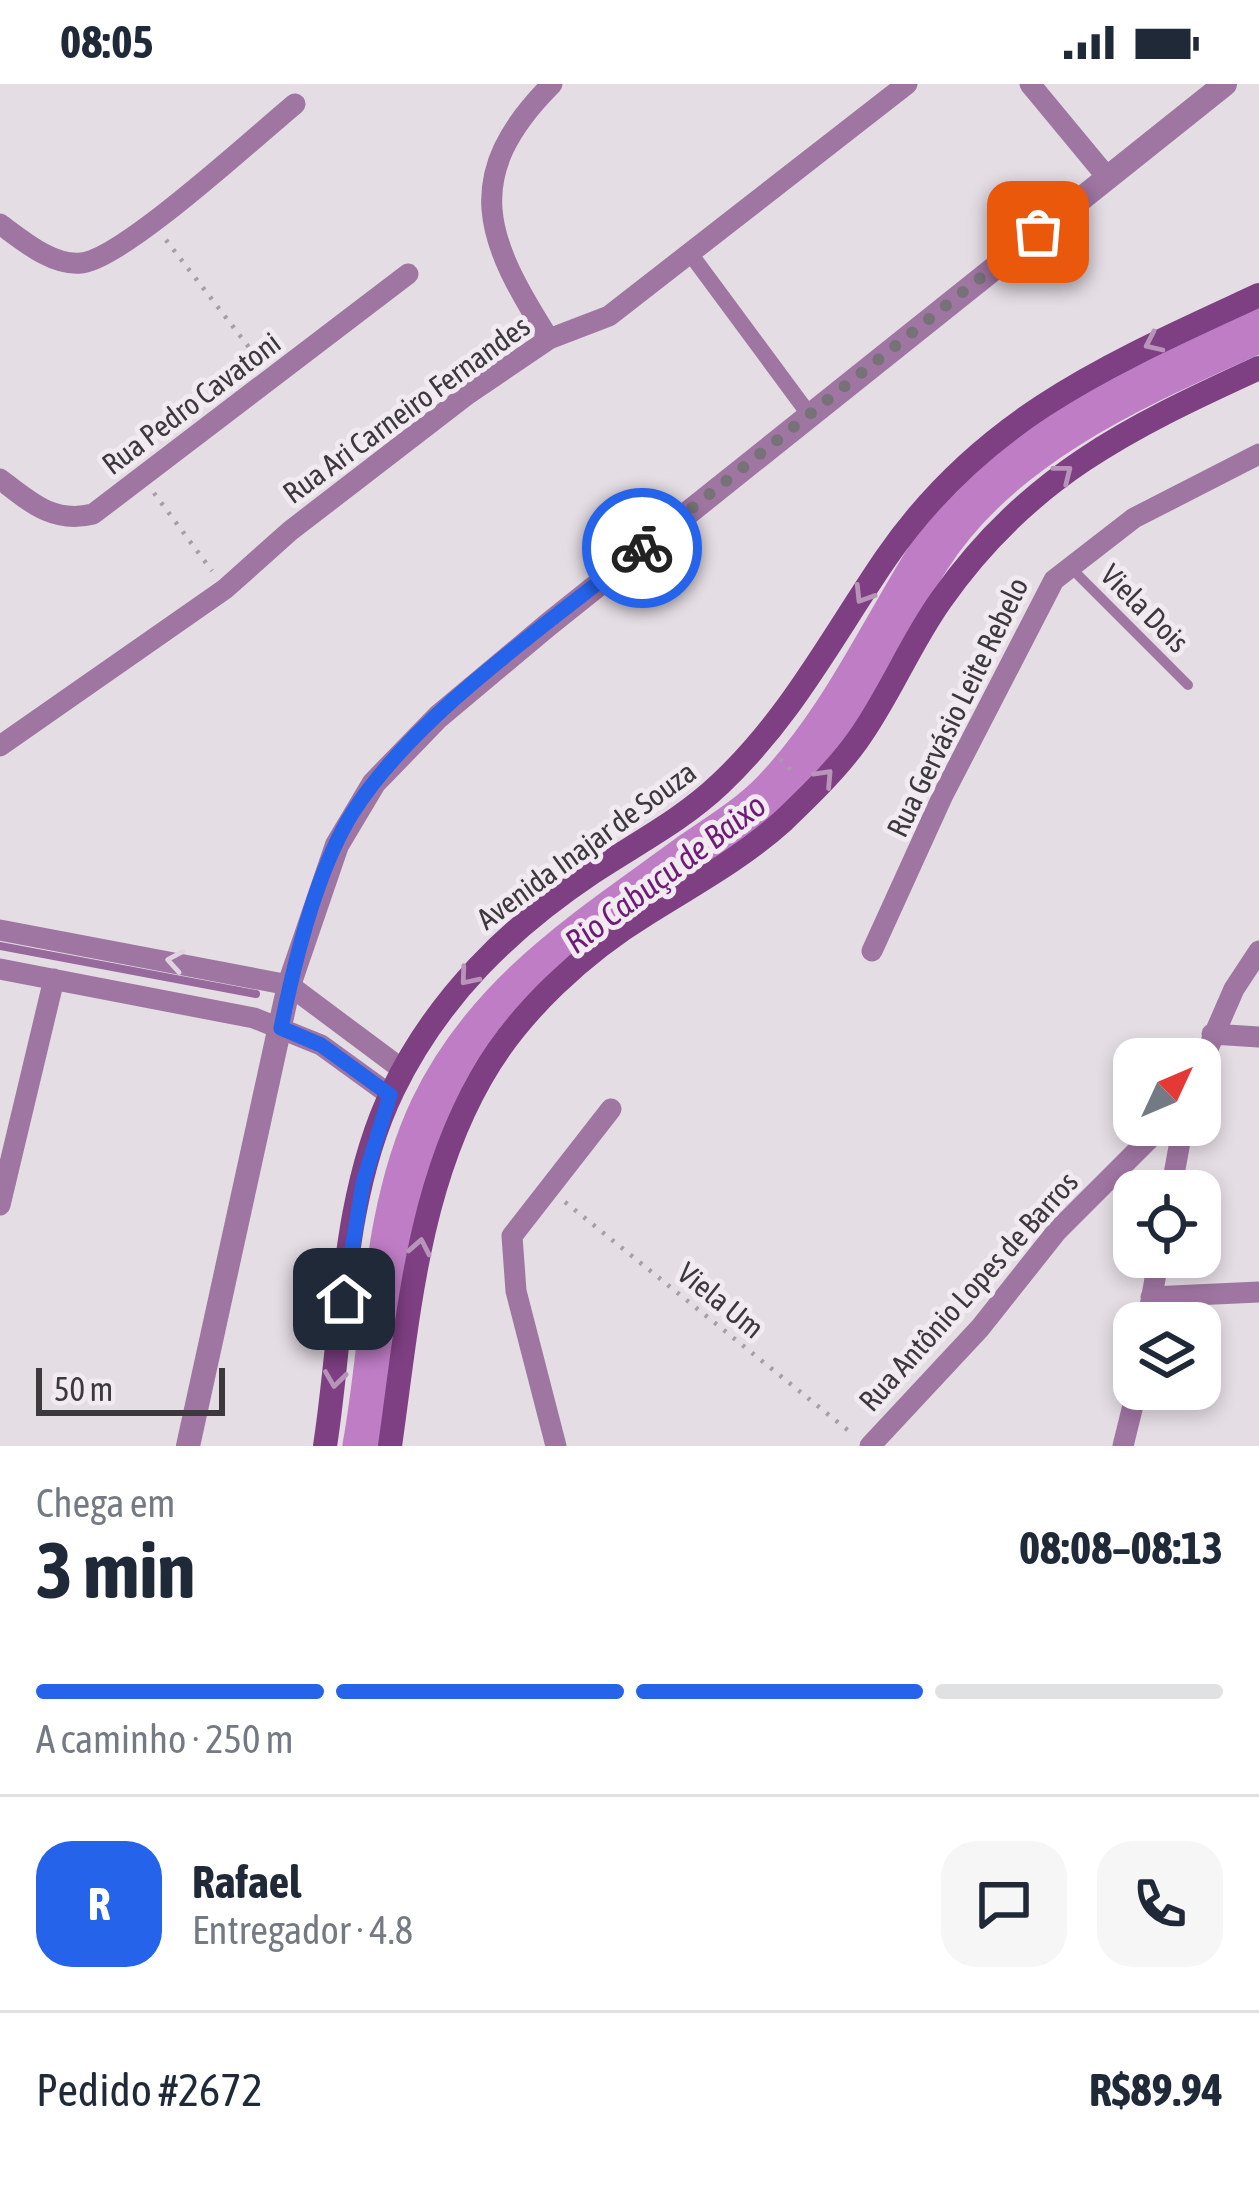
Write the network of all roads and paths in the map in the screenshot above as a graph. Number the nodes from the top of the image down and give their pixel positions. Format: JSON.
{"nodes":[{"id":1,"x":907,"y":84,"type":"edge"},
{"id":2,"x":1030,"y":84,"type":"edge"},
{"id":3,"x":1225,"y":84,"type":"edge"},
{"id":4,"x":549,"y":85,"type":"edge"},
{"id":5,"x":295,"y":104,"type":"dead end"},
{"id":6,"x":1107,"y":177,"type":"junction"},
{"id":7,"x":151,"y":221,"type":"junction"},
{"id":8,"x":0,"y":224,"type":"edge"},
{"id":9,"x":692,"y":256,"type":"junction"},
{"id":10,"x":408,"y":274,"type":"dead end"},
{"id":11,"x":1259,"y":295,"type":"edge"},
{"id":12,"x":549,"y":339,"type":"junction"},
{"id":13,"x":1259,"y":368,"type":"edge"},
{"id":14,"x":273,"y":378,"type":"junction"},
{"id":15,"x":811,"y":416,"type":"junction"},
{"id":16,"x":1259,"y":454,"type":"edge"},
{"id":17,"x":0,"y":479,"type":"edge"},
{"id":18,"x":143,"y":479,"type":"junction"},
{"id":19,"x":1067,"y":564,"type":"junction"},
{"id":20,"x":225,"y":589,"type":"junction"},
{"id":21,"x":1188,"y":686,"type":"dead end"},
{"id":22,"x":0,"y":746,"type":"edge"},
{"id":23,"x":776,"y":754,"type":"dead end"},
{"id":24,"x":798,"y":777,"type":"dead end"},
{"id":25,"x":0,"y":930,"type":"edge"},
{"id":26,"x":1259,"y":950,"type":"edge"},
{"id":27,"x":872,"y":951,"type":"dead end"},
{"id":28,"x":0,"y":969,"type":"edge"},
{"id":29,"x":54,"y":979,"type":"junction"},
{"id":30,"x":290,"y":985,"type":"junction"},
{"id":31,"x":281,"y":1028,"type":"junction"},
{"id":32,"x":1212,"y":1034,"type":"junction"},
{"id":33,"x":1259,"y":1037,"type":"edge"},
{"id":34,"x":1210,"y":1038,"type":"edge"},
{"id":35,"x":404,"y":1070,"type":"junction"},
{"id":36,"x":390,"y":1095,"type":"junction"},
{"id":37,"x":611,"y":1109,"type":"dead end"},
{"id":38,"x":1142,"y":1146,"type":"edge"},
{"id":39,"x":547,"y":1187,"type":"junction"},
{"id":40,"x":0,"y":1205,"type":"edge"},
{"id":41,"x":1155,"y":1278,"type":"edge"},
{"id":42,"x":1259,"y":1292,"type":"edge"},
{"id":43,"x":1151,"y":1297,"type":"junction"},
{"id":44,"x":1150,"y":1302,"type":"edge"},
{"id":45,"x":1132,"y":1410,"type":"edge"},
{"id":46,"x":850,"y":1432,"type":"dead end"},
{"id":47,"x":188,"y":1446,"type":"edge"},
{"id":48,"x":325,"y":1446,"type":"edge"},
{"id":49,"x":390,"y":1446,"type":"edge"},
{"id":50,"x":556,"y":1446,"type":"edge"},
{"id":51,"x":870,"y":1446,"type":"edge"},
{"id":52,"x":1123,"y":1446,"type":"edge"}],
"edges":[{"from":1,"to":9,"type":"street","name":"Rua Ari Carneiro Fernandes"},
{"from":2,"to":6,"type":"street"},
{"from":3,"to":6,"type":"street"},
{"from":4,"to":12,"type":"street"},
{"from":5,"to":7,"type":"street"},
{"from":6,"to":15,"type":"street"},
{"from":7,"to":8,"type":"street"},
{"from":7,"to":14,"type":"path"},
{"from":9,"to":12,"type":"street","name":"Rua Ari Carneiro Fernandes"},
{"from":9,"to":15,"type":"street"},
{"from":10,"to":14,"type":"street","name":"Rua Pedro Cavatoni"},
{"from":11,"to":35,"type":"main road","name":"Avenida Inajar de Souza","one_way":true},
{"from":12,"to":20,"type":"street","name":"Rua Ari Carneiro Fernandes"},
{"from":49,"to":13,"type":"main road","one_way":true},
{"from":14,"to":18,"type":"street","name":"Rua Pedro Cavatoni"},
{"from":15,"to":30,"type":"street"},
{"from":16,"to":19,"type":"street","name":"Rua Gervásio Leite Rebelo"},
{"from":17,"to":18,"type":"street","name":"Rua Pedro Cavatoni"},
{"from":18,"to":20,"type":"path"},
{"from":19,"to":21,"type":"lane","name":"Viela Dois"},
{"from":19,"to":27,"type":"street","name":"Rua Gervásio Leite Rebelo"},
{"from":20,"to":22,"type":"street","name":"Rua Ari Carneiro Fernandes"},
{"from":23,"to":24,"type":"path"},
{"from":30,"to":25,"type":"street","one_way":true},
{"from":26,"to":32,"type":"street"},
{"from":28,"to":29,"type":"street"},
{"from":29,"to":31,"type":"street"},
{"from":29,"to":40,"type":"street"},
{"from":30,"to":31,"type":"street"},
{"from":30,"to":35,"type":"street"},
{"from":31,"to":36,"type":"street"},
{"from":31,"to":47,"type":"street"},
{"from":32,"to":33,"type":"street"},
{"from":32,"to":34,"type":"street"},
{"from":35,"to":36,"type":"main road","name":"Avenida Inajar de Souza"},
{"from":36,"to":48,"type":"main road","name":"Avenida Inajar de Souza","one_way":true},
{"from":37,"to":39,"type":"street"},
{"from":38,"to":51,"type":"street","name":"Rua Antônio Lopes de Barros"},
{"from":39,"to":46,"type":"path","name":"Viela Um"},
{"from":39,"to":50,"type":"street"},
{"from":41,"to":43,"type":"street"},
{"from":42,"to":43,"type":"street"},
{"from":43,"to":44,"type":"street"},
{"from":45,"to":52,"type":"street"}]}
